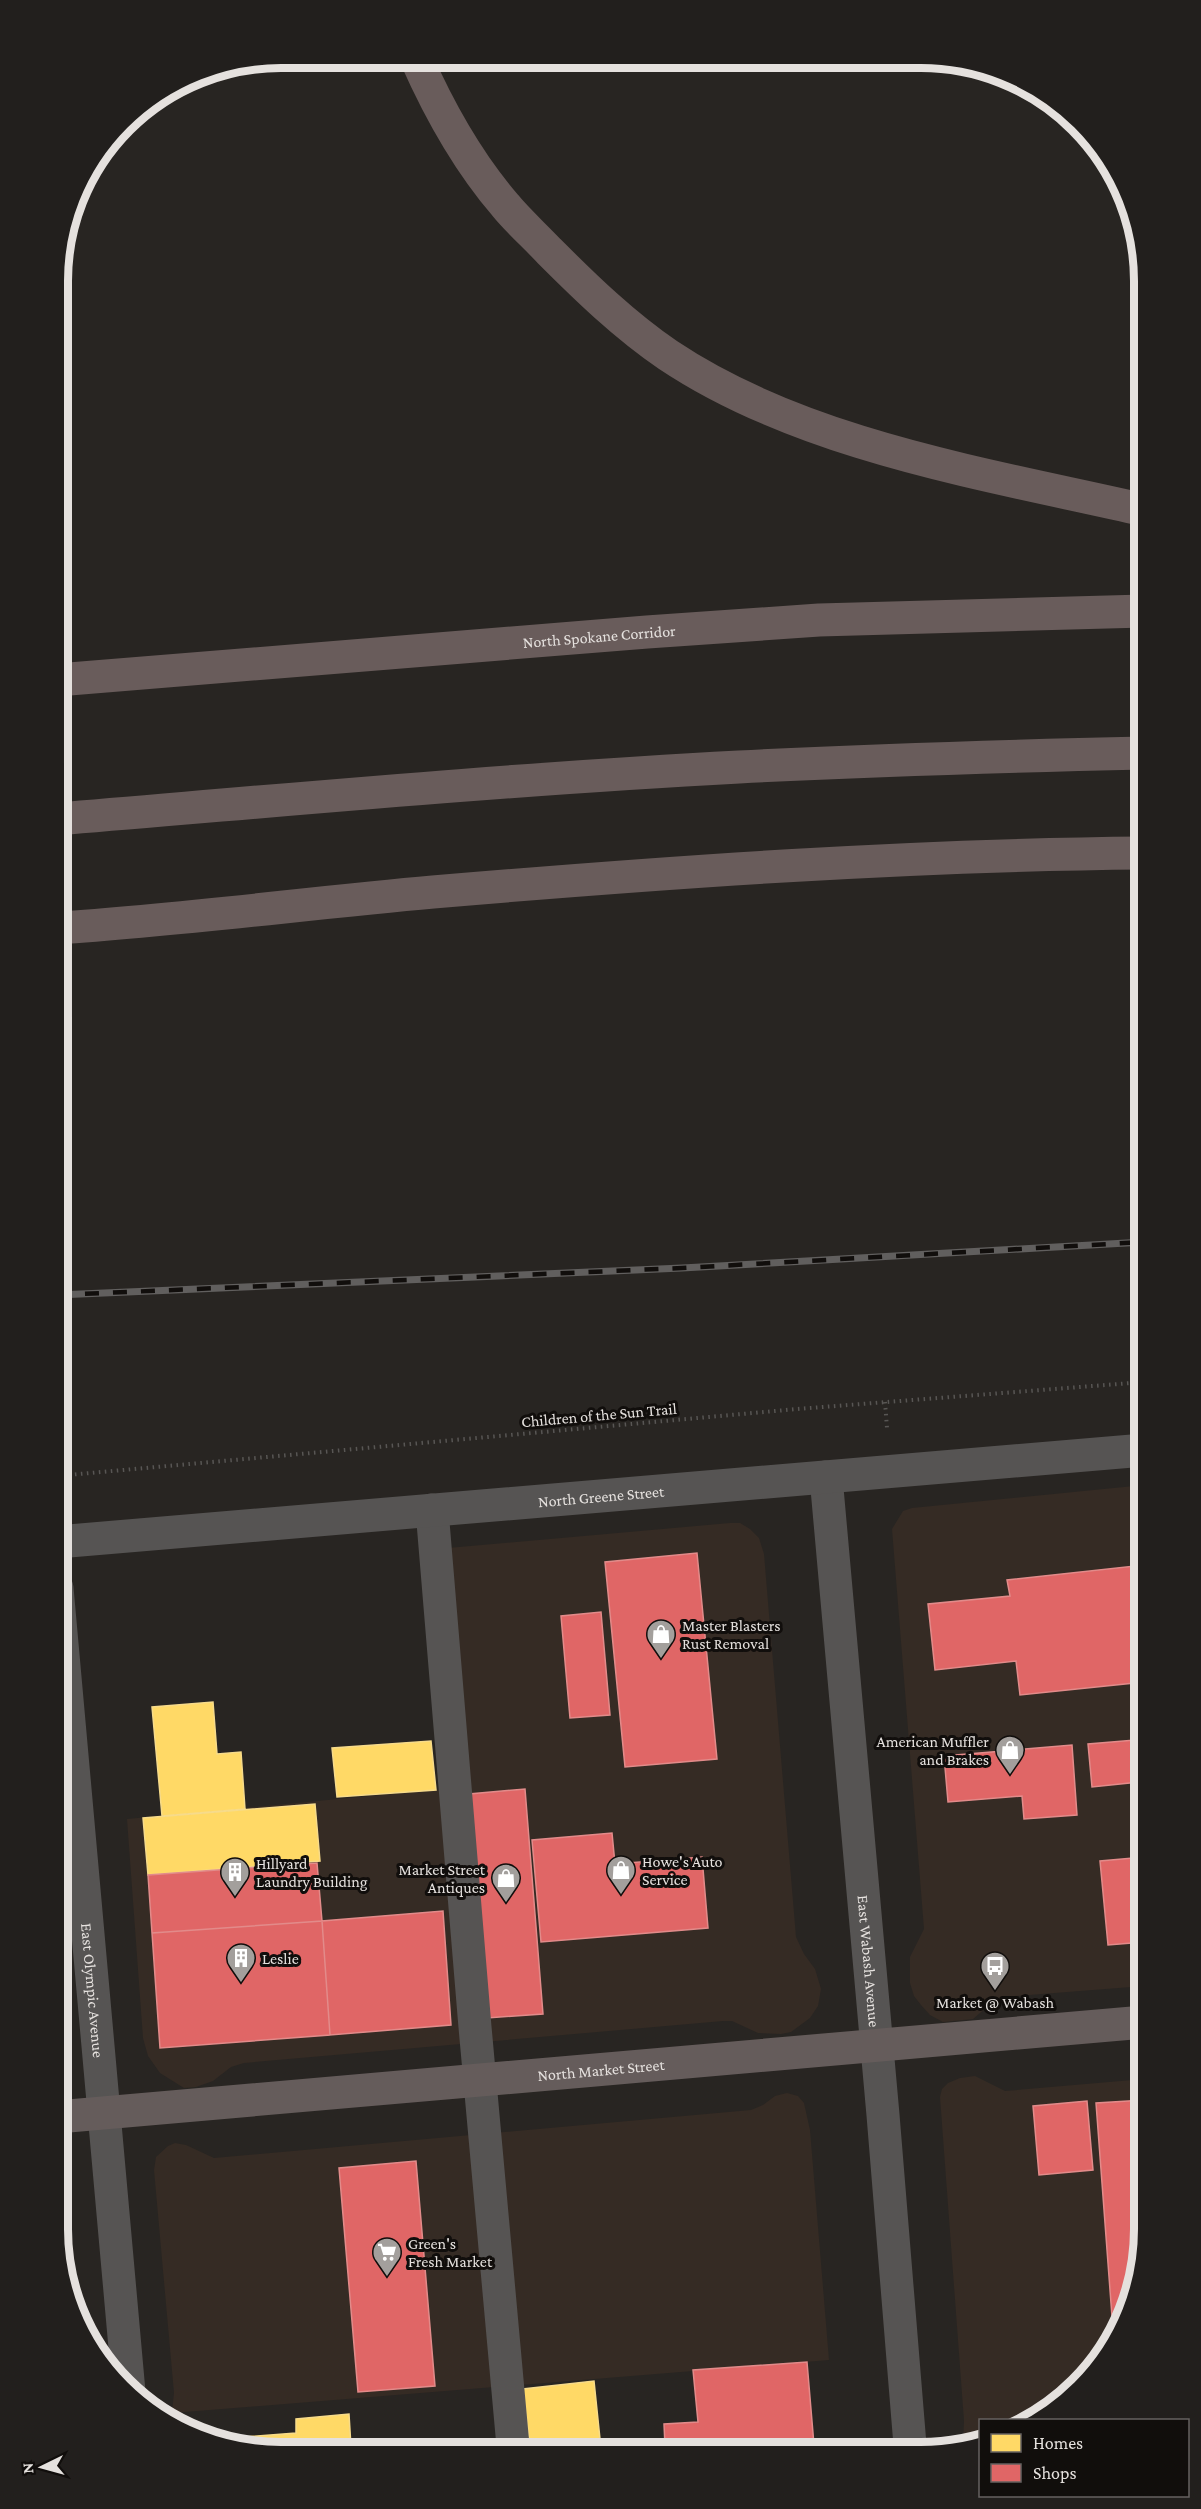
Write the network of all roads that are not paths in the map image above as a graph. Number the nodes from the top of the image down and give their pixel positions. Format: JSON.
{"nodes":[{"id":1,"x":423,"y":72,"type":"edge"},
{"id":2,"x":1134,"y":508,"type":"edge"},
{"id":3,"x":1134,"y":611,"type":"edge"},
{"id":4,"x":68,"y":679,"type":"edge"},
{"id":5,"x":1134,"y":753,"type":"edge"},
{"id":6,"x":68,"y":818,"type":"edge"},
{"id":7,"x":1134,"y":853,"type":"edge"},
{"id":8,"x":68,"y":927,"type":"edge"},
{"id":9,"x":1134,"y":1451,"type":"edge"},
{"id":10,"x":826,"y":1477,"type":"junction"},
{"id":11,"x":432,"y":1510,"type":"junction"},
{"id":12,"x":68,"y":1541,"type":"edge"},
{"id":13,"x":68,"y":1836,"type":"edge"},
{"id":14,"x":1134,"y":2023,"type":"edge"},
{"id":15,"x":877,"y":2046,"type":"junction"},
{"id":16,"x":479,"y":2080,"type":"junction"},
{"id":17,"x":104,"y":2113,"type":"junction"},
{"id":18,"x":68,"y":2116,"type":"edge"},
{"id":19,"x":128,"y":2377,"type":"edge"},
{"id":20,"x":513,"y":2442,"type":"edge"},
{"id":21,"x":910,"y":2442,"type":"edge"}],
"edges":[{"from":1,"to":2,"type":"highway"},
{"from":3,"to":4,"type":"highway","name":"North Spokane Corridor"},
{"from":5,"to":6,"type":"highway"},
{"from":7,"to":8,"type":"highway"},
{"from":9,"to":10,"type":"street","name":"North Greene Street"},
{"from":10,"to":11,"type":"street","name":"North Greene Street"},
{"from":10,"to":15,"type":"street","name":"East Wabash Avenue"},
{"from":11,"to":12,"type":"street","name":"North Greene Street"},
{"from":11,"to":16,"type":"street"},
{"from":13,"to":17,"type":"street","name":"East Olympic Avenue"},
{"from":14,"to":15,"type":"main road","name":"North Market Street"},
{"from":15,"to":16,"type":"main road","name":"North Market Street"},
{"from":15,"to":21,"type":"street","name":"East Wabash Avenue"},
{"from":16,"to":17,"type":"main road","name":"North Market Street"},
{"from":16,"to":20,"type":"street"},
{"from":17,"to":18,"type":"main road","name":"North Market Street"},
{"from":17,"to":19,"type":"street","name":"East Olympic Avenue"}]}
